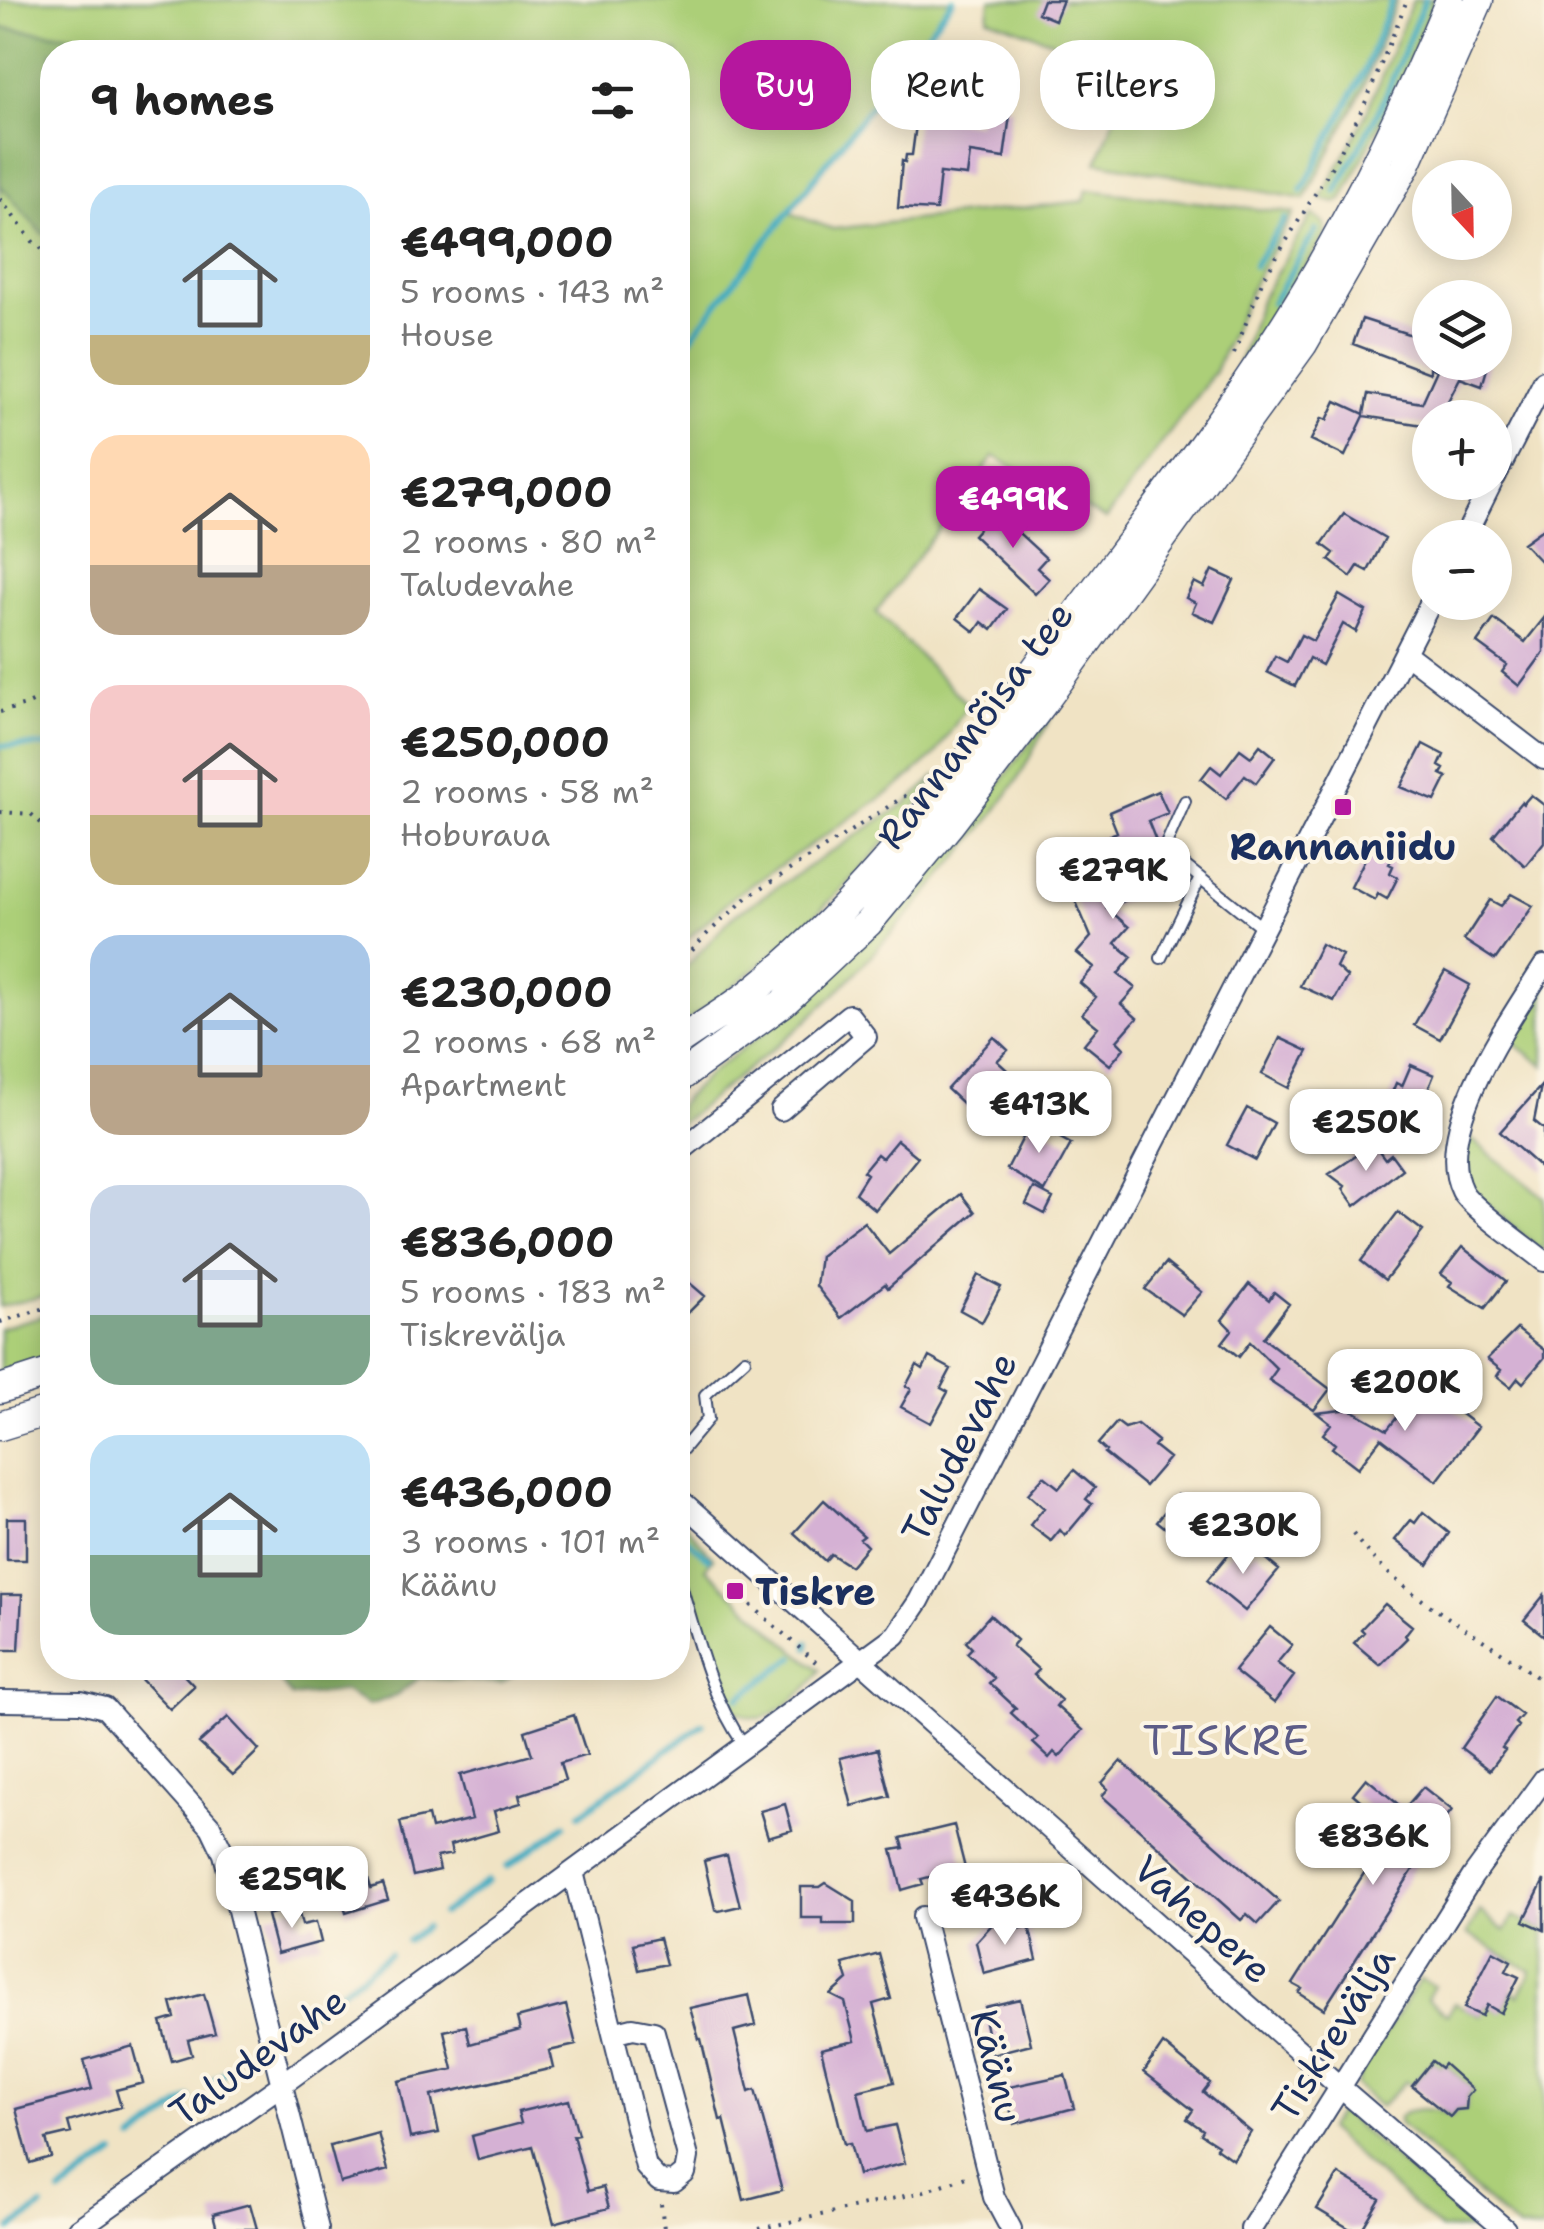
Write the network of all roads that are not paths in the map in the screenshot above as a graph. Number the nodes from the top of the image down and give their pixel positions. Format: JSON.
{"nodes":[{"id":1,"x":1450,"y":0,"type":"edge"},
{"id":2,"x":1479,"y":0,"type":"edge"},
{"id":3,"x":1544,"y":381,"type":"edge"},
{"id":4,"x":1512,"y":444,"type":"edge"},
{"id":5,"x":1422,"y":620,"type":"edge"},
{"id":6,"x":1406,"y":653,"type":"junction"},
{"id":7,"x":1544,"y":758,"type":"edge"},
{"id":8,"x":1186,"y":801,"type":"dead end"},
{"id":9,"x":1200,"y":878,"type":"junction"},
{"id":10,"x":1265,"y":930,"type":"junction"},
{"id":11,"x":1161,"y":958,"type":"dead end"},
{"id":12,"x":1544,"y":966,"type":"edge"},
{"id":13,"x":690,"y":1034,"type":"edge"},
{"id":14,"x":690,"y":1070,"type":"edge"},
{"id":15,"x":782,"y":1110,"type":"dead end"},
{"id":16,"x":690,"y":1142,"type":"edge"},
{"id":17,"x":1544,"y":1261,"type":"edge"},
{"id":18,"x":745,"y":1359,"type":"dead end"},
{"id":19,"x":40,"y":1376,"type":"edge"},
{"id":20,"x":0,"y":1388,"type":"edge"},
{"id":21,"x":40,"y":1414,"type":"edge"},
{"id":22,"x":0,"y":1426,"type":"edge"},
{"id":23,"x":690,"y":1441,"type":"edge"},
{"id":24,"x":690,"y":1509,"type":"edge"},
{"id":25,"x":690,"y":1613,"type":"edge"},
{"id":26,"x":860,"y":1662,"type":"junction"},
{"id":27,"x":0,"y":1701,"type":"edge"},
{"id":28,"x":744,"y":1745,"type":"junction"},
{"id":29,"x":1544,"y":1778,"type":"edge"},
{"id":30,"x":573,"y":1872,"type":"junction"},
{"id":31,"x":923,"y":1917,"type":"dead end"},
{"id":32,"x":613,"y":2033,"type":"junction"},
{"id":33,"x":284,"y":2083,"type":"junction"},
{"id":34,"x":1340,"y":2088,"type":"junction"},
{"id":35,"x":78,"y":2229,"type":"edge"},
{"id":36,"x":318,"y":2229,"type":"edge"},
{"id":37,"x":1012,"y":2229,"type":"edge"},
{"id":38,"x":1251,"y":2229,"type":"edge"},
{"id":39,"x":1505,"y":2229,"type":"edge"}],
"edges":[{"from":1,"to":13,"type":"street","name":"Rannamõisa tee"},
{"from":2,"to":14,"type":"street","name":"Rannamõisa tee"},
{"from":3,"to":4,"type":"street"},
{"from":5,"to":6,"type":"street","name":"Taludevahe"},
{"from":6,"to":7,"type":"street"},
{"from":6,"to":10,"type":"street","name":"Taludevahe"},
{"from":8,"to":9,"type":"lane"},
{"from":9,"to":10,"type":"lane"},
{"from":9,"to":11,"type":"lane"},
{"from":10,"to":26,"type":"street","name":"Taludevahe"},
{"from":12,"to":17,"type":"street"},
{"from":15,"to":16,"type":"street"},
{"from":18,"to":23,"type":"lane"},
{"from":19,"to":20,"type":"street"},
{"from":21,"to":22,"type":"street"},
{"from":24,"to":26,"type":"street","name":"Vahepere"},
{"from":25,"to":28,"type":"lane"},
{"from":26,"to":28,"type":"street","name":"Taludevahe"},
{"from":26,"to":34,"type":"street","name":"Vahepere"},
{"from":27,"to":33,"type":"street"},
{"from":28,"to":30,"type":"street","name":"Taludevahe"},
{"from":29,"to":34,"type":"street","name":"Tiskrevälja"},
{"from":30,"to":32,"type":"street"},
{"from":30,"to":33,"type":"street","name":"Taludevahe"},
{"from":31,"to":37,"type":"street","name":"Käänu"},
{"from":32,"to":32,"type":"street"},
{"from":33,"to":35,"type":"street","name":"Taludevahe"},
{"from":33,"to":36,"type":"street"},
{"from":34,"to":38,"type":"street","name":"Tiskrevälja"},
{"from":34,"to":39,"type":"street","name":"Vahepere"}]}
